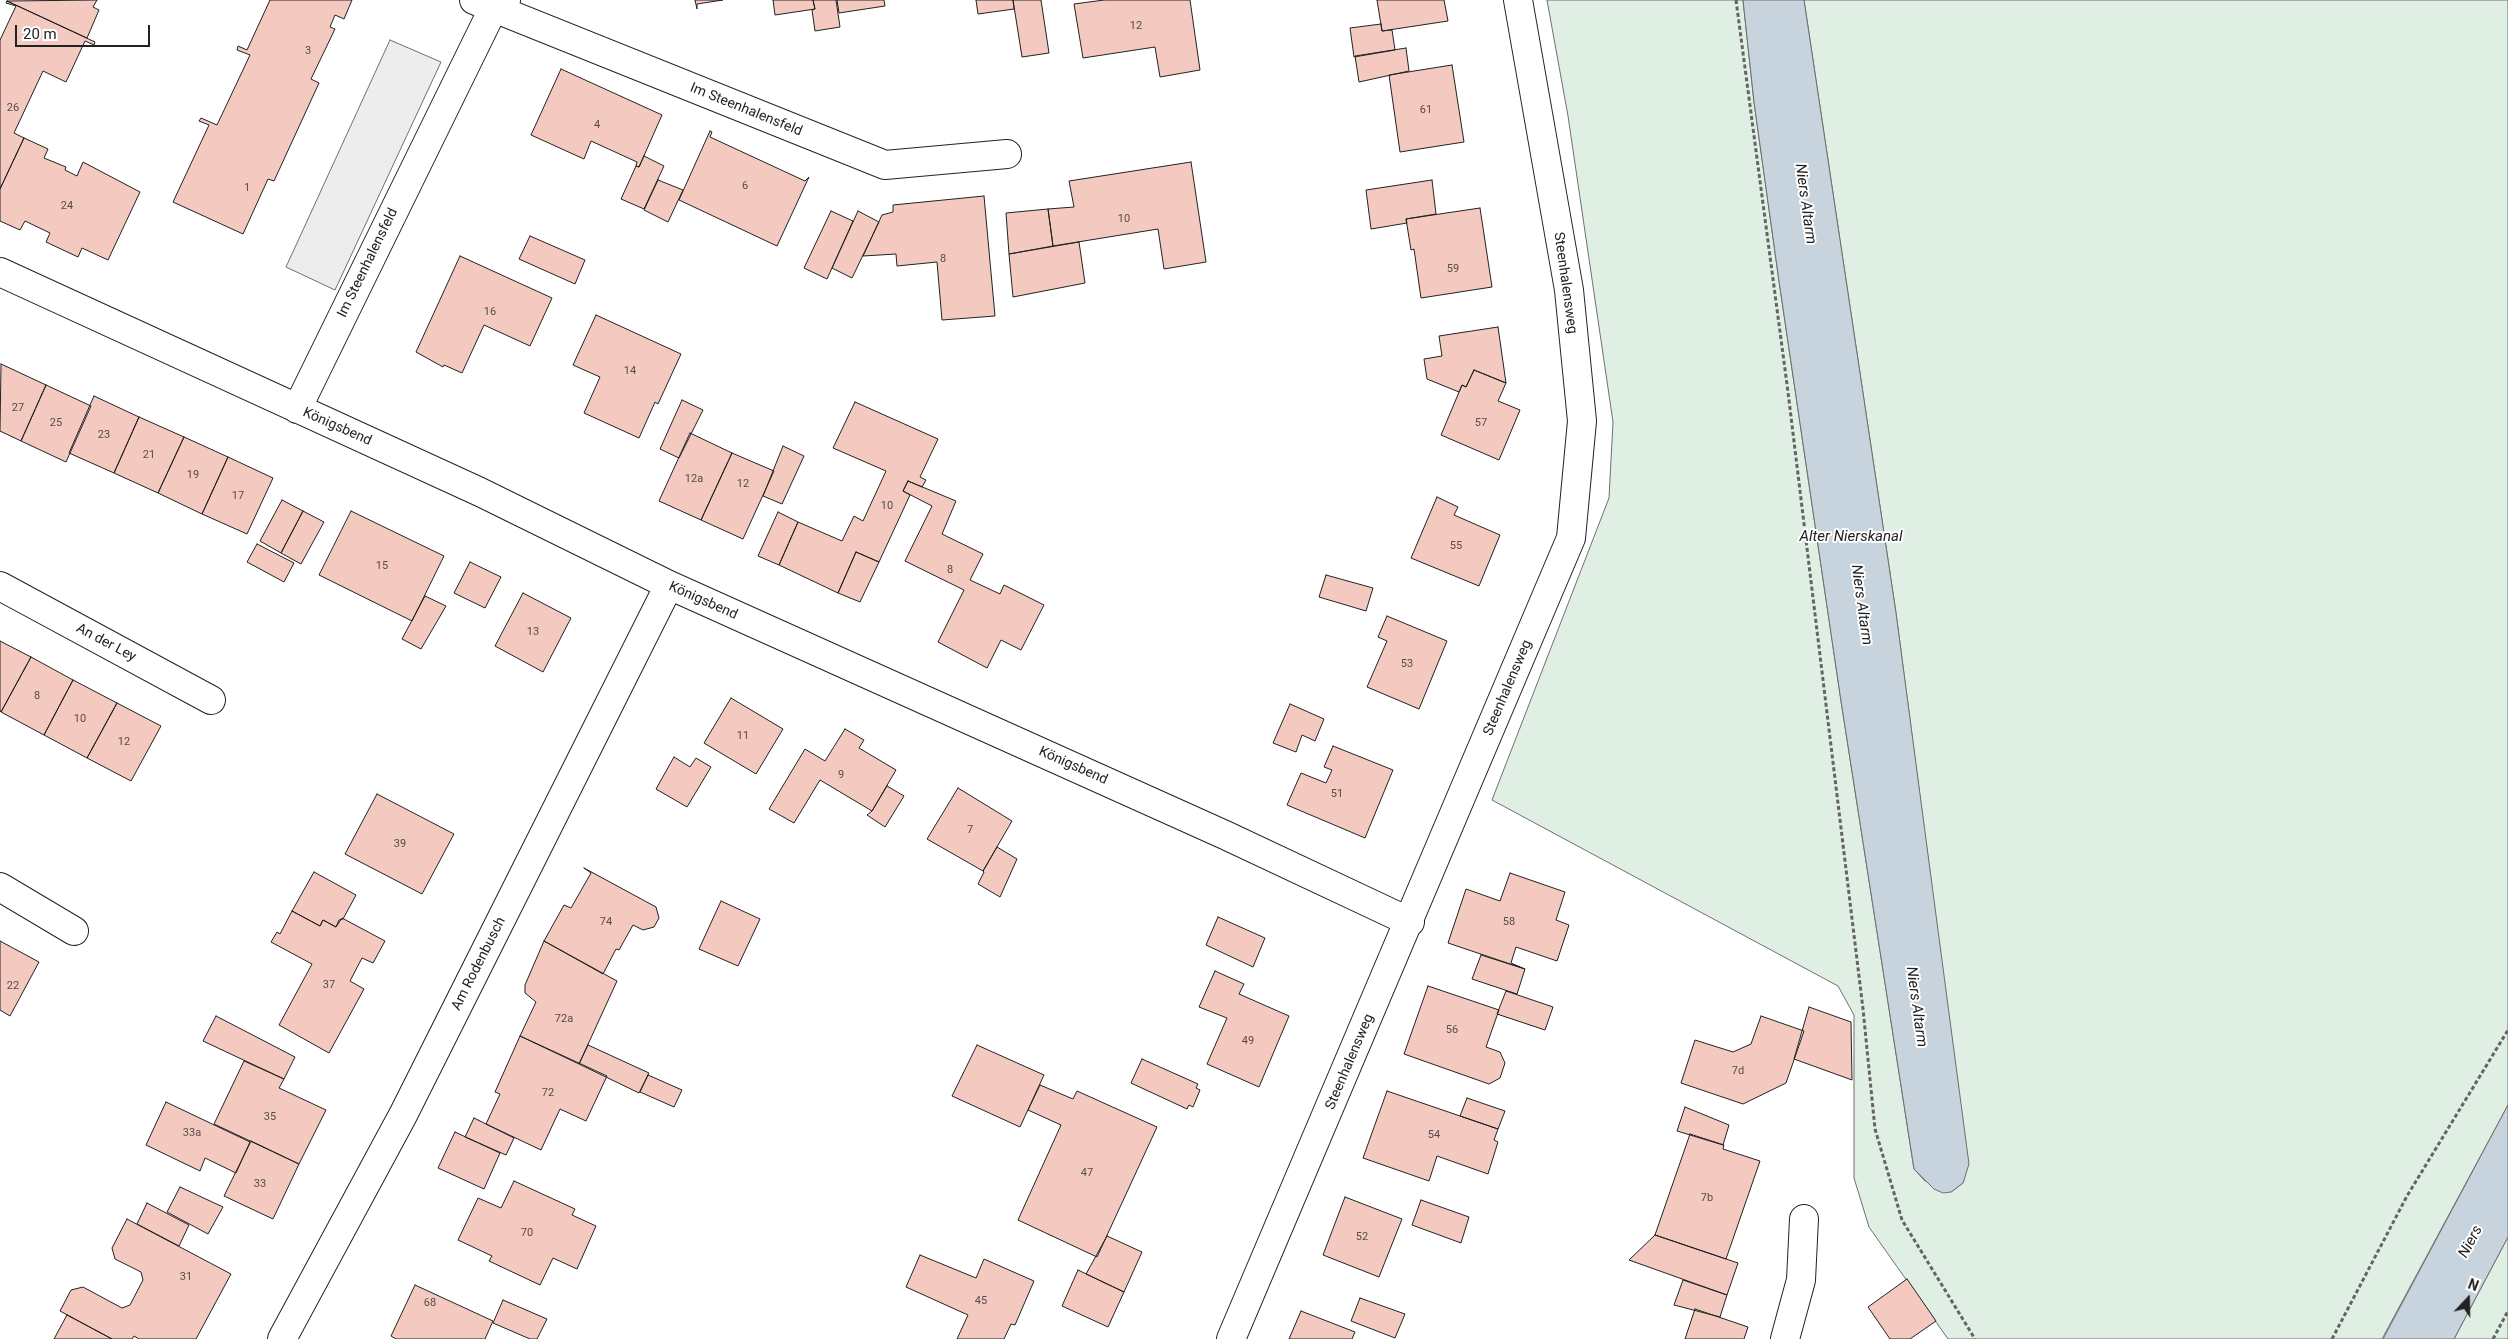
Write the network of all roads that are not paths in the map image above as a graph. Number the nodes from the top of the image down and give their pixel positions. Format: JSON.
{"nodes":[{"id":1,"x":1518,"y":0,"type":"edge"},
{"id":2,"x":491,"y":3,"type":"edge"},
{"id":3,"x":1007,"y":154,"type":"dead end"},
{"id":4,"x":0,"y":272,"type":"edge"},
{"id":5,"x":297,"y":409,"type":"junction"},
{"id":6,"x":668,"y":585,"type":"junction"},
{"id":7,"x":0,"y":586,"type":"edge"},
{"id":8,"x":211,"y":700,"type":"dead end"},
{"id":9,"x":0,"y":887,"type":"edge"},
{"id":10,"x":1410,"y":922,"type":"junction"},
{"id":11,"x":74,"y":930,"type":"dead end"},
{"id":12,"x":1804,"y":1219,"type":"dead end"},
{"id":13,"x":282,"y":1339,"type":"edge"},
{"id":14,"x":1231,"y":1339,"type":"edge"},
{"id":15,"x":1785,"y":1339,"type":"edge"}],
"edges":[{"from":1,"to":10,"type":"street","name":"Steenhalensweg"},
{"from":2,"to":3,"type":"street","name":"Im Steenhalensfeld"},
{"from":2,"to":5,"type":"street","name":"Im Steenhalensfeld"},
{"from":4,"to":5,"type":"street","name":"Königsbend"},
{"from":5,"to":6,"type":"street","name":"Königsbend"},
{"from":6,"to":10,"type":"street","name":"Königsbend"},
{"from":6,"to":13,"type":"street","name":"Am Rodenbusch"},
{"from":7,"to":8,"type":"street","name":"An der Ley"},
{"from":9,"to":11,"type":"street"},
{"from":10,"to":14,"type":"street","name":"Steenhalensweg"},
{"from":12,"to":15,"type":"street"}]}
